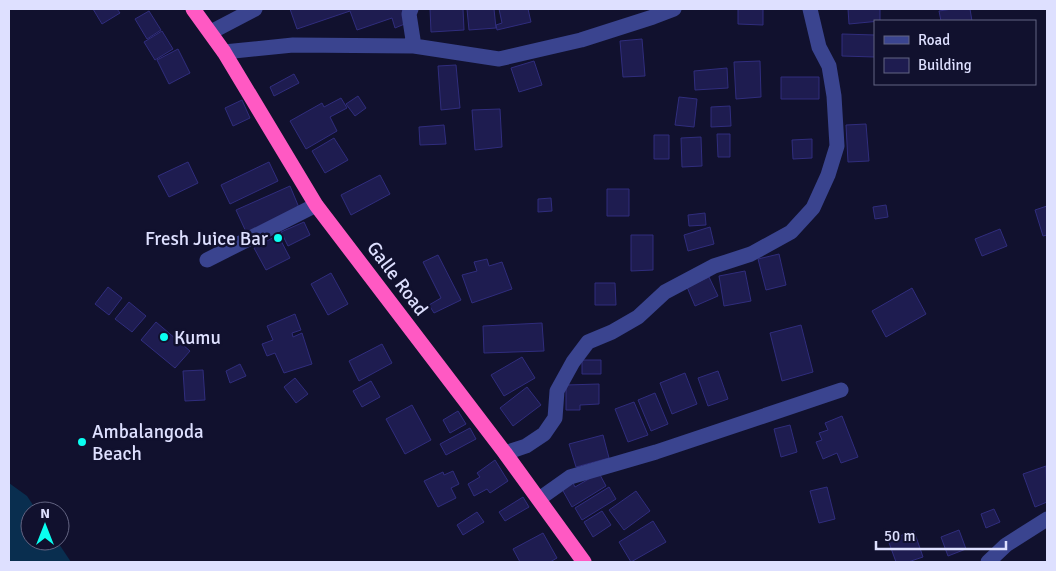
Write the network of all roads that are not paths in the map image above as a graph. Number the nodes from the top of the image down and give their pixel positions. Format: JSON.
{"nodes":[{"id":1,"x":193,"y":9,"type":"edge"},
{"id":2,"x":255,"y":9,"type":"edge"},
{"id":3,"x":411,"y":9,"type":"edge"},
{"id":4,"x":674,"y":9,"type":"edge"},
{"id":5,"x":810,"y":9,"type":"edge"},
{"id":6,"x":211,"y":32,"type":"junction"},
{"id":7,"x":414,"y":46,"type":"junction"},
{"id":8,"x":224,"y":52,"type":"junction"},
{"id":9,"x":316,"y":205,"type":"junction"},
{"id":10,"x":206,"y":260,"type":"dead end"},
{"id":11,"x":841,"y":390,"type":"dead end"},
{"id":12,"x":505,"y":453,"type":"junction"},
{"id":13,"x":539,"y":499,"type":"junction"},
{"id":14,"x":1047,"y":519,"type":"edge"},
{"id":15,"x":584,"y":562,"type":"edge"},
{"id":16,"x":988,"y":562,"type":"edge"}],
"edges":[{"from":1,"to":6,"type":"highway","name":"Galle Road"},
{"from":2,"to":6,"type":"street"},
{"from":3,"to":7,"type":"street"},
{"from":4,"to":7,"type":"street"},
{"from":5,"to":12,"type":"street"},
{"from":6,"to":8,"type":"highway","name":"Galle Road"},
{"from":7,"to":8,"type":"street"},
{"from":8,"to":9,"type":"highway","name":"Galle Road"},
{"from":9,"to":10,"type":"street"},
{"from":9,"to":12,"type":"highway","name":"Galle Road"},
{"from":11,"to":13,"type":"street"},
{"from":12,"to":13,"type":"highway","name":"Galle Road"},
{"from":13,"to":15,"type":"highway","name":"Galle Road"},
{"from":14,"to":16,"type":"street"}]}
